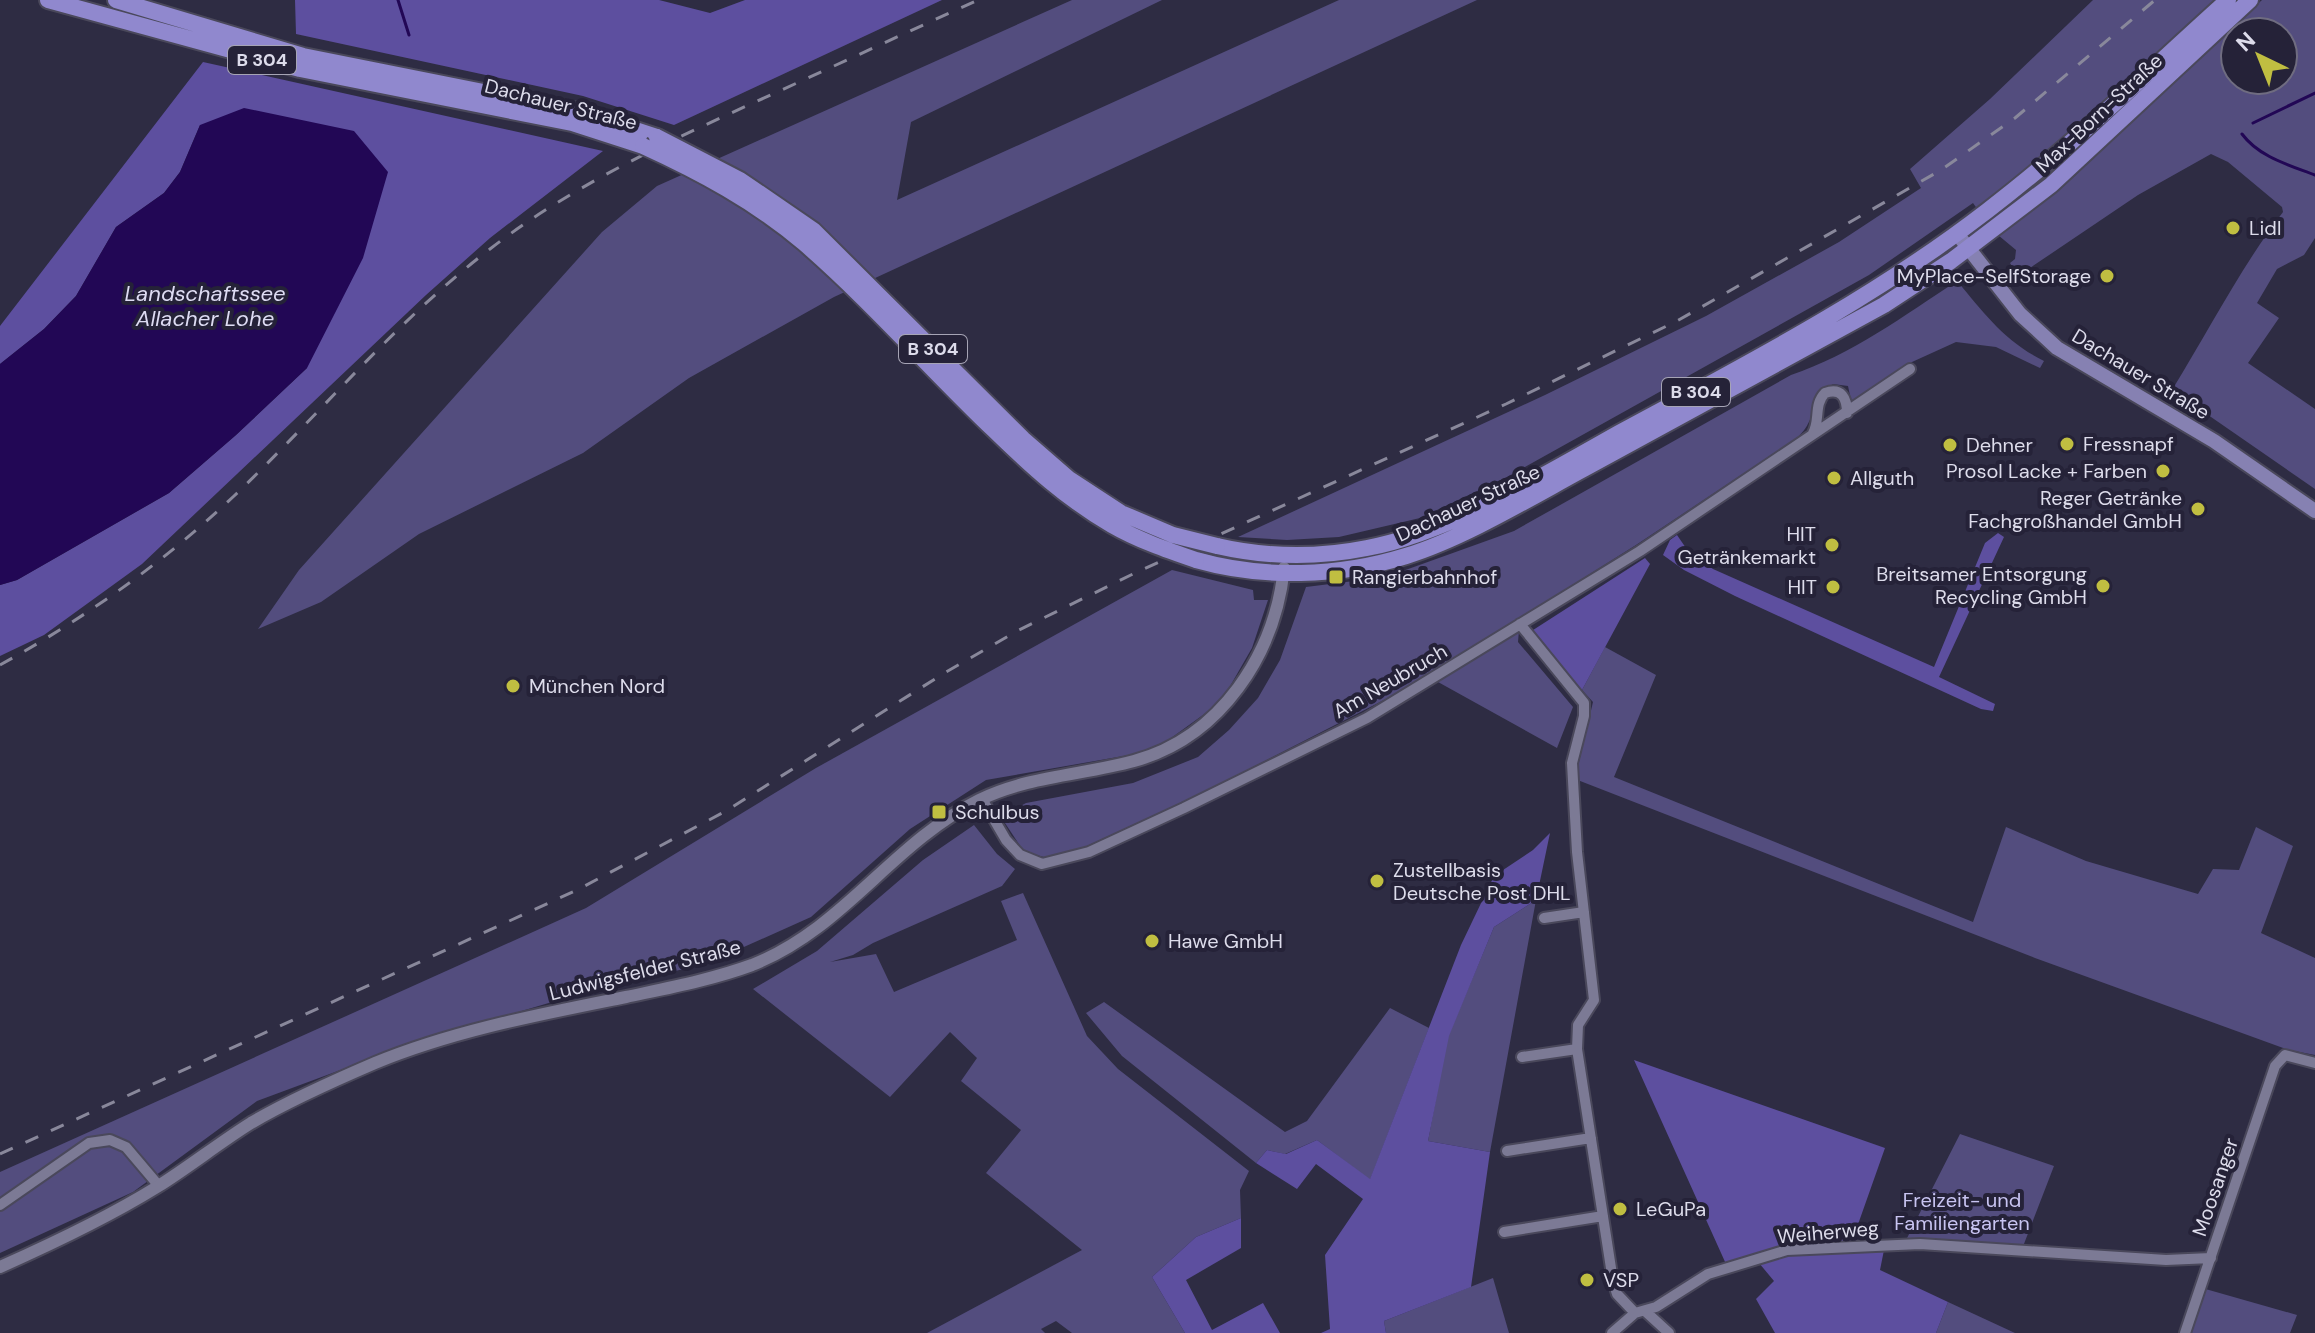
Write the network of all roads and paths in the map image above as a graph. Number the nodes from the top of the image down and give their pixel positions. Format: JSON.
{"nodes":[{"id":1,"x":48,"y":0,"type":"edge"},
{"id":2,"x":116,"y":0,"type":"edge"},
{"id":3,"x":2228,"y":0,"type":"edge"},
{"id":4,"x":2250,"y":0,"type":"edge"},
{"id":5,"x":80,"y":5,"type":"edge"},
{"id":6,"x":456,"y":92,"type":"junction"},
{"id":7,"x":650,"y":141,"type":"junction"},
{"id":8,"x":1957,"y":233,"type":"junction"},
{"id":9,"x":1968,"y":247,"type":"junction"},
{"id":10,"x":1910,"y":369,"type":"dead end"},
{"id":11,"x":1847,"y":413,"type":"junction"},
{"id":12,"x":1811,"y":437,"type":"junction"},
{"id":13,"x":2315,"y":511,"type":"edge"},
{"id":14,"x":1285,"y":554,"type":"junction"},
{"id":15,"x":1284,"y":573,"type":"junction"},
{"id":16,"x":1520,"y":624,"type":"junction"},
{"id":17,"x":982,"y":799,"type":"junction"},
{"id":18,"x":1584,"y":912,"type":"junction"},
{"id":19,"x":1544,"y":918,"type":"dead end"},
{"id":20,"x":1577,"y":1049,"type":"junction"},
{"id":21,"x":1522,"y":1057,"type":"dead end"},
{"id":22,"x":2315,"y":1063,"type":"edge"},
{"id":23,"x":1591,"y":1138,"type":"junction"},
{"id":24,"x":1507,"y":1151,"type":"dead end"},
{"id":25,"x":159,"y":1186,"type":"junction"},
{"id":26,"x":0,"y":1205,"type":"edge"},
{"id":27,"x":1603,"y":1216,"type":"junction"},
{"id":28,"x":1504,"y":1232,"type":"dead end"},
{"id":29,"x":2211,"y":1258,"type":"junction"},
{"id":30,"x":0,"y":1267,"type":"edge"},
{"id":31,"x":1640,"y":1312,"type":"junction"},
{"id":32,"x":1612,"y":1333,"type":"edge"},
{"id":33,"x":1669,"y":1333,"type":"edge"},
{"id":34,"x":2185,"y":1333,"type":"edge"}],
"edges":[{"from":1,"to":5,"type":"main road","name":"Dachauer Straße","number":"B 304"},
{"from":2,"to":6,"type":"main road","name":"Dachauer Straße","number":"B 304"},
{"from":3,"to":8,"type":"main road","name":"Max-Born-Straße","number":"B 304"},
{"from":4,"to":9,"type":"main road","name":"Max-Born-Straße","number":"B 304"},
{"from":5,"to":6,"type":"main road","name":"Dachauer Straße","number":"B 304"},
{"from":6,"to":7,"type":"main road","name":"Dachauer Straße","number":"B 304"},
{"from":7,"to":14,"type":"main road","name":"Dachauer Straße","number":"B 304","bridge":true},
{"from":7,"to":15,"type":"main road","name":"Dachauer Straße","number":"B 304","bridge":true},
{"from":8,"to":9,"type":"main road","name":"Dachauer Straße"},
{"from":8,"to":14,"type":"main road","name":"Dachauer Straße","number":"B 304"},
{"from":9,"to":13,"type":"main road","name":"Dachauer Straße"},
{"from":9,"to":15,"type":"main road","name":"Dachauer Straße","number":"B 304"},
{"from":10,"to":11,"type":"street","name":"Am Neubruch"},
{"from":11,"to":12,"type":"street","name":"Am Neubruch"},
{"from":11,"to":12,"type":"street"},
{"from":12,"to":16,"type":"street","name":"Am Neubruch"},
{"from":14,"to":15,"type":"street","name":"Ludwigsfelder Straße"},
{"from":15,"to":17,"type":"street","name":"Ludwigsfelder Straße"},
{"from":16,"to":17,"type":"street","name":"Am Neubruch"},
{"from":16,"to":18,"type":"street"},
{"from":17,"to":25,"type":"street","name":"Ludwigsfelder Straße"},
{"from":18,"to":19,"type":"street"},
{"from":18,"to":20,"type":"street"},
{"from":20,"to":21,"type":"street"},
{"from":20,"to":23,"type":"street"},
{"from":22,"to":29,"type":"street","name":"Moosanger"},
{"from":23,"to":24,"type":"street"},
{"from":23,"to":27,"type":"street"},
{"from":25,"to":26,"type":"street"},
{"from":25,"to":30,"type":"street","name":"Ludwigsfelder Straße"},
{"from":27,"to":28,"type":"street"},
{"from":27,"to":31,"type":"street"},
{"from":29,"to":31,"type":"street","name":"Weiherweg"},
{"from":29,"to":34,"type":"street","name":"Moosanger"},
{"from":31,"to":32,"type":"street","name":"Weiherweg"},
{"from":31,"to":33,"type":"street"}]}
